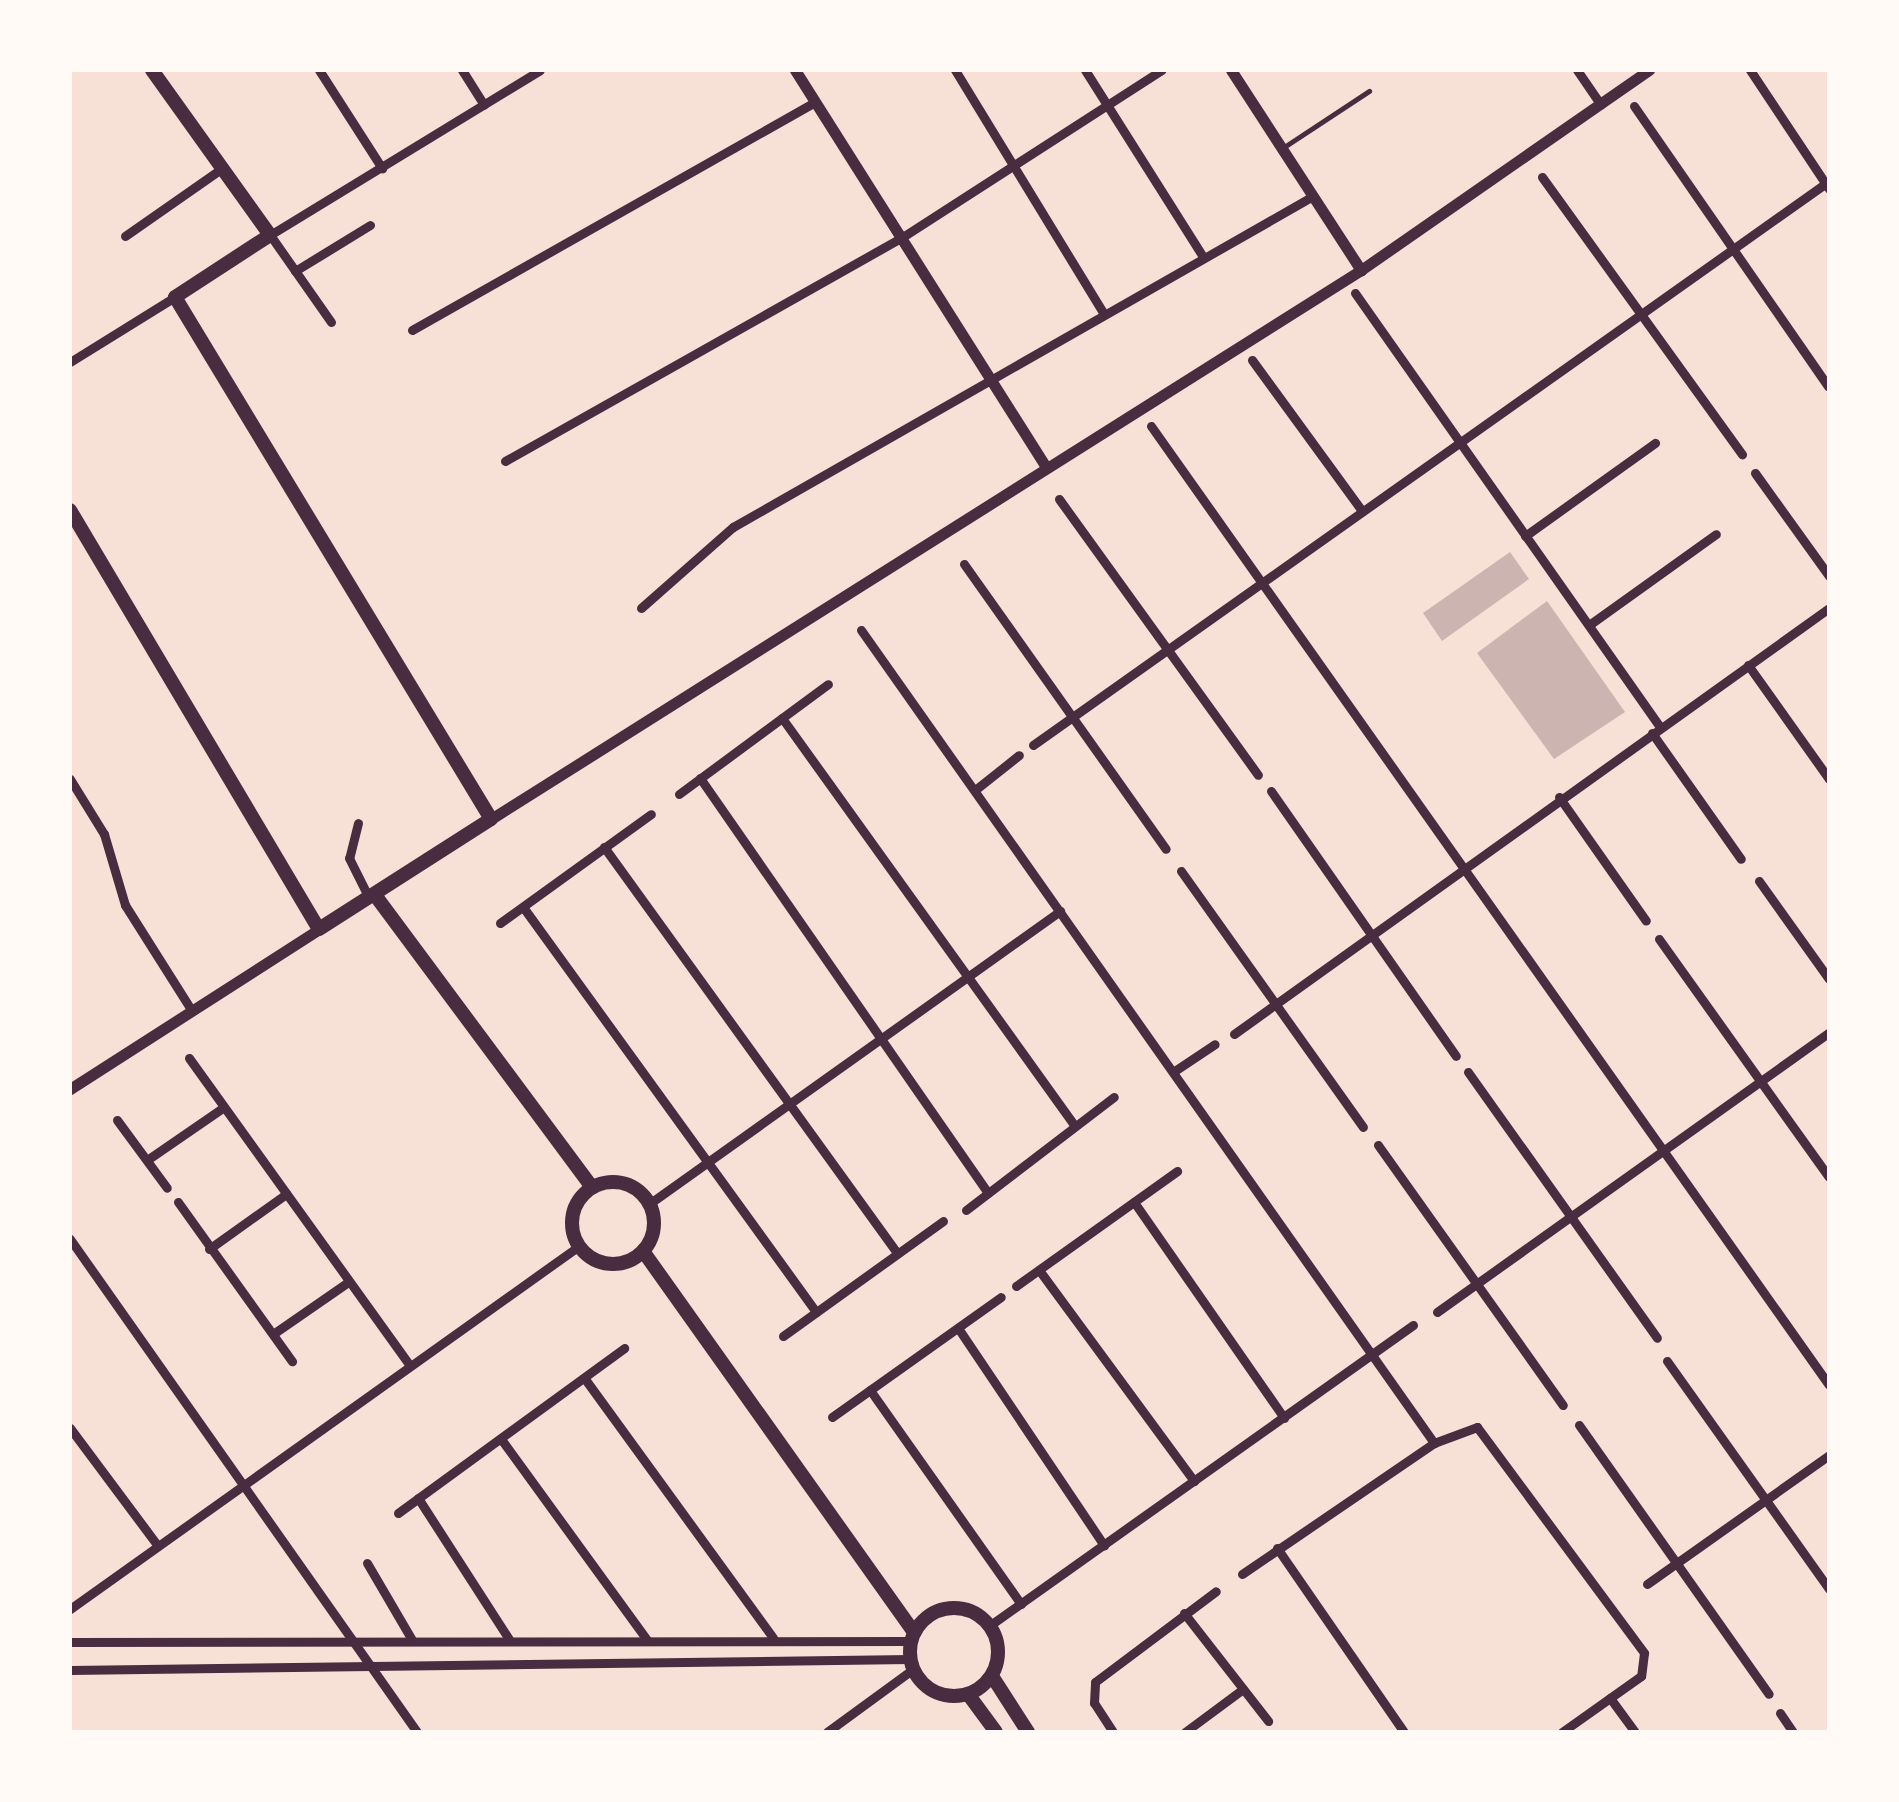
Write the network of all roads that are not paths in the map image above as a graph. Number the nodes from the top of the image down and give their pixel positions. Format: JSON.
{"nodes":[{"id":1,"x":152,"y":70,"type":"edge"},
{"id":2,"x":319,"y":70,"type":"edge"},
{"id":3,"x":462,"y":70,"type":"edge"},
{"id":4,"x":540,"y":70,"type":"edge"},
{"id":5,"x":795,"y":70,"type":"edge"},
{"id":6,"x":955,"y":70,"type":"edge"},
{"id":7,"x":1085,"y":70,"type":"edge"},
{"id":8,"x":1162,"y":70,"type":"edge"},
{"id":9,"x":1231,"y":70,"type":"edge"},
{"id":10,"x":1577,"y":70,"type":"edge"},
{"id":11,"x":1649,"y":70,"type":"edge"},
{"id":12,"x":1750,"y":70,"type":"edge"},
{"id":13,"x":1368,"y":91,"type":"dead end"},
{"id":14,"x":815,"y":102,"type":"junction"},
{"id":15,"x":484,"y":105,"type":"junction"},
{"id":16,"x":1601,"y":105,"type":"junction"},
{"id":17,"x":1107,"y":106,"type":"junction"},
{"id":18,"x":1634,"y":106,"type":"dead end"},
{"id":19,"x":1282,"y":148,"type":"junction"},
{"id":20,"x":1014,"y":167,"type":"junction"},
{"id":21,"x":382,"y":168,"type":"junction"},
{"id":22,"x":222,"y":169,"type":"junction"},
{"id":23,"x":1542,"y":177,"type":"dead end"},
{"id":24,"x":1828,"y":184,"type":"edge"},
{"id":25,"x":1314,"y":196,"type":"junction"},
{"id":26,"x":370,"y":225,"type":"dead end"},
{"id":27,"x":270,"y":235,"type":"junction"},
{"id":28,"x":124,"y":236,"type":"dead end"},
{"id":29,"x":901,"y":238,"type":"junction"},
{"id":30,"x":1731,"y":248,"type":"junction"},
{"id":31,"x":1203,"y":257,"type":"junction"},
{"id":32,"x":1361,"y":270,"type":"junction"},
{"id":33,"x":296,"y":271,"type":"junction"},
{"id":34,"x":1355,"y":293,"type":"dead end"},
{"id":35,"x":175,"y":296,"type":"junction"},
{"id":36,"x":1641,"y":311,"type":"junction"},
{"id":37,"x":1103,"y":312,"type":"junction"},
{"id":38,"x":331,"y":322,"type":"dead end"},
{"id":39,"x":412,"y":330,"type":"dead end"},
{"id":40,"x":1252,"y":360,"type":"dead end"},
{"id":41,"x":70,"y":362,"type":"edge"},
{"id":42,"x":988,"y":376,"type":"junction"},
{"id":43,"x":1828,"y":386,"type":"edge"},
{"id":44,"x":1150,"y":426,"type":"dead end"},
{"id":45,"x":1460,"y":442,"type":"junction"},
{"id":46,"x":1655,"y":443,"type":"dead end"},
{"id":47,"x":1742,"y":454,"type":"dead end"},
{"id":48,"x":505,"y":461,"type":"dead end"},
{"id":49,"x":1044,"y":464,"type":"junction"},
{"id":50,"x":1755,"y":474,"type":"dead end"},
{"id":51,"x":1059,"y":499,"type":"dead end"},
{"id":52,"x":70,"y":510,"type":"edge"},
{"id":53,"x":1362,"y":511,"type":"junction"},
{"id":54,"x":1716,"y":534,"type":"dead end"},
{"id":55,"x":1526,"y":536,"type":"junction"},
{"id":56,"x":964,"y":564,"type":"dead end"},
{"id":57,"x":1829,"y":576,"type":"edge"},
{"id":58,"x":1262,"y":582,"type":"junction"},
{"id":59,"x":641,"y":608,"type":"dead end"},
{"id":60,"x":1829,"y":608,"type":"edge"},
{"id":61,"x":1588,"y":626,"type":"junction"},
{"id":62,"x":861,"y":630,"type":"dead end"},
{"id":63,"x":1168,"y":649,"type":"junction"},
{"id":64,"x":1748,"y":665,"type":"junction"},
{"id":65,"x":828,"y":684,"type":"dead end"},
{"id":66,"x":1073,"y":716,"type":"junction"},
{"id":67,"x":782,"y":718,"type":"junction"},
{"id":68,"x":1656,"y":730,"type":"junction"},
{"id":69,"x":1033,"y":745,"type":"dead end"},
{"id":70,"x":1018,"y":755,"type":"dead end"},
{"id":71,"x":1258,"y":775,"type":"dead end"},
{"id":72,"x":700,"y":778,"type":"junction"},
{"id":73,"x":70,"y":779,"type":"edge"},
{"id":74,"x":1829,"y":779,"type":"edge"},
{"id":75,"x":975,"y":790,"type":"junction"},
{"id":76,"x":1272,"y":792,"type":"dead end"},
{"id":77,"x":679,"y":794,"type":"dead end"},
{"id":78,"x":1559,"y":797,"type":"junction"},
{"id":79,"x":651,"y":814,"type":"dead end"},
{"id":80,"x":492,"y":819,"type":"junction"},
{"id":81,"x":358,"y":823,"type":"dead end"},
{"id":82,"x":604,"y":847,"type":"junction"},
{"id":83,"x":1166,"y":849,"type":"dead end"},
{"id":84,"x":1741,"y":859,"type":"dead end"},
{"id":85,"x":1462,"y":866,"type":"junction"},
{"id":86,"x":1181,"y":872,"type":"dead end"},
{"id":87,"x":1759,"y":881,"type":"dead end"},
{"id":88,"x":372,"y":896,"type":"junction"},
{"id":89,"x":523,"y":907,"type":"junction"},
{"id":90,"x":1060,"y":911,"type":"junction"},
{"id":91,"x":1646,"y":920,"type":"dead end"},
{"id":92,"x":500,"y":923,"type":"dead end"},
{"id":93,"x":319,"y":930,"type":"junction"},
{"id":94,"x":1370,"y":934,"type":"junction"},
{"id":95,"x":1660,"y":939,"type":"dead end"},
{"id":96,"x":972,"y":973,"type":"junction"},
{"id":97,"x":1829,"y":979,"type":"edge"},
{"id":98,"x":1276,"y":1003,"type":"junction"},
{"id":99,"x":190,"y":1008,"type":"junction"},
{"id":100,"x":1829,"y":1032,"type":"edge"},
{"id":101,"x":1234,"y":1034,"type":"dead end"},
{"id":102,"x":882,"y":1037,"type":"junction"},
{"id":103,"x":1214,"y":1044,"type":"dead end"},
{"id":104,"x":1456,"y":1056,"type":"dead end"},
{"id":105,"x":189,"y":1058,"type":"dead end"},
{"id":106,"x":1173,"y":1072,"type":"junction"},
{"id":107,"x":1468,"y":1072,"type":"dead end"},
{"id":108,"x":1760,"y":1081,"type":"junction"},
{"id":109,"x":70,"y":1089,"type":"edge"},
{"id":110,"x":1114,"y":1096,"type":"dead end"},
{"id":111,"x":791,"y":1100,"type":"junction"},
{"id":112,"x":224,"y":1107,"type":"junction"},
{"id":113,"x":117,"y":1120,"type":"dead end"},
{"id":114,"x":1075,"y":1126,"type":"junction"},
{"id":115,"x":1363,"y":1126,"type":"dead end"},
{"id":116,"x":1378,"y":1145,"type":"dead end"},
{"id":117,"x":1664,"y":1150,"type":"junction"},
{"id":118,"x":708,"y":1159,"type":"junction"},
{"id":119,"x":147,"y":1160,"type":"junction"},
{"id":120,"x":1177,"y":1171,"type":"dead end"},
{"id":121,"x":1829,"y":1177,"type":"edge"},
{"id":122,"x":592,"y":1187,"type":"junction"},
{"id":123,"x":167,"y":1188,"type":"dead end"},
{"id":124,"x":988,"y":1193,"type":"junction"},
{"id":125,"x":286,"y":1194,"type":"junction"},
{"id":126,"x":178,"y":1202,"type":"dead end"},
{"id":127,"x":1134,"y":1202,"type":"junction"},
{"id":128,"x":650,"y":1204,"type":"junction"},
{"id":129,"x":966,"y":1210,"type":"dead end"},
{"id":130,"x":1572,"y":1216,"type":"junction"},
{"id":131,"x":943,"y":1221,"type":"dead end"},
{"id":132,"x":70,"y":1239,"type":"edge"},
{"id":133,"x":579,"y":1246,"type":"junction"},
{"id":134,"x":209,"y":1249,"type":"junction"},
{"id":135,"x":643,"y":1251,"type":"junction"},
{"id":136,"x":897,"y":1254,"type":"junction"},
{"id":137,"x":1039,"y":1270,"type":"junction"},
{"id":138,"x":348,"y":1282,"type":"junction"},
{"id":139,"x":1475,"y":1285,"type":"junction"},
{"id":140,"x":1016,"y":1286,"type":"dead end"},
{"id":141,"x":1001,"y":1297,"type":"dead end"},
{"id":142,"x":816,"y":1312,"type":"junction"},
{"id":143,"x":1437,"y":1312,"type":"dead end"},
{"id":144,"x":1413,"y":1325,"type":"dead end"},
{"id":145,"x":958,"y":1328,"type":"junction"},
{"id":146,"x":273,"y":1334,"type":"junction"},
{"id":147,"x":783,"y":1336,"type":"dead end"},
{"id":148,"x":1657,"y":1338,"type":"dead end"},
{"id":149,"x":624,"y":1348,"type":"dead end"},
{"id":150,"x":1372,"y":1356,"type":"junction"},
{"id":151,"x":1667,"y":1361,"type":"dead end"},
{"id":152,"x":292,"y":1362,"type":"dead end"},
{"id":153,"x":410,"y":1366,"type":"junction"},
{"id":154,"x":585,"y":1380,"type":"junction"},
{"id":155,"x":1829,"y":1386,"type":"edge"},
{"id":156,"x":870,"y":1390,"type":"junction"},
{"id":157,"x":1563,"y":1405,"type":"dead end"},
{"id":158,"x":832,"y":1418,"type":"dead end"},
{"id":159,"x":1284,"y":1418,"type":"junction"},
{"id":160,"x":1579,"y":1426,"type":"dead end"},
{"id":161,"x":70,"y":1428,"type":"edge"},
{"id":162,"x":501,"y":1439,"type":"junction"},
{"id":163,"x":1434,"y":1443,"type":"junction"},
{"id":164,"x":1829,"y":1455,"type":"edge"},
{"id":165,"x":1194,"y":1481,"type":"junction"},
{"id":166,"x":243,"y":1485,"type":"junction"},
{"id":167,"x":418,"y":1498,"type":"junction"},
{"id":168,"x":1766,"y":1500,"type":"junction"},
{"id":169,"x":398,"y":1513,"type":"dead end"},
{"id":170,"x":1104,"y":1545,"type":"junction"},
{"id":171,"x":158,"y":1546,"type":"junction"},
{"id":172,"x":1277,"y":1548,"type":"junction"},
{"id":173,"x":1678,"y":1562,"type":"junction"},
{"id":174,"x":367,"y":1563,"type":"dead end"},
{"id":175,"x":1242,"y":1574,"type":"dead end"},
{"id":176,"x":1647,"y":1584,"type":"dead end"},
{"id":177,"x":1829,"y":1589,"type":"edge"},
{"id":178,"x":1216,"y":1592,"type":"dead end"},
{"id":179,"x":1020,"y":1604,"type":"junction"},
{"id":180,"x":71,"y":1606,"type":"edge"},
{"id":181,"x":1184,"y":1612,"type":"junction"},
{"id":182,"x":989,"y":1626,"type":"junction"},
{"id":183,"x":912,"y":1637,"type":"junction"},
{"id":184,"x":772,"y":1638,"type":"junction"},
{"id":185,"x":352,"y":1640,"type":"junction"},
{"id":186,"x":412,"y":1640,"type":"junction"},
{"id":187,"x":646,"y":1640,"type":"junction"},
{"id":188,"x":510,"y":1641,"type":"junction"},
{"id":189,"x":70,"y":1642,"type":"edge"},
{"id":190,"x":911,"y":1664,"type":"junction"},
{"id":191,"x":371,"y":1666,"type":"junction"},
{"id":192,"x":70,"y":1670,"type":"edge"},
{"id":193,"x":992,"y":1676,"type":"junction"},
{"id":194,"x":1243,"y":1689,"type":"junction"},
{"id":195,"x":968,"y":1694,"type":"junction"},
{"id":196,"x":1769,"y":1694,"type":"dead end"},
{"id":197,"x":1610,"y":1698,"type":"junction"},
{"id":198,"x":1780,"y":1714,"type":"dead end"},
{"id":199,"x":1268,"y":1722,"type":"dead end"},
{"id":200,"x":1111,"y":1731,"type":"edge"},
{"id":201,"x":417,"y":1732,"type":"edge"},
{"id":202,"x":827,"y":1732,"type":"edge"},
{"id":203,"x":996,"y":1732,"type":"edge"},
{"id":204,"x":1028,"y":1732,"type":"edge"},
{"id":205,"x":1184,"y":1732,"type":"edge"},
{"id":206,"x":1404,"y":1732,"type":"edge"},
{"id":207,"x":1562,"y":1732,"type":"edge"},
{"id":208,"x":1634,"y":1732,"type":"edge"},
{"id":209,"x":1792,"y":1732,"type":"edge"}],
"edges":[{"from":1,"to":22,"type":"main road"},
{"from":2,"to":21,"type":"street"},
{"from":3,"to":15,"type":"street"},
{"from":4,"to":15,"type":"street"},
{"from":5,"to":14,"type":"street"},
{"from":6,"to":20,"type":"street"},
{"from":7,"to":17,"type":"street"},
{"from":8,"to":17,"type":"street"},
{"from":9,"to":19,"type":"street"},
{"from":10,"to":16,"type":"street"},
{"from":11,"to":16,"type":"street"},
{"from":12,"to":24,"type":"street"},
{"from":13,"to":19,"type":"lane"},
{"from":14,"to":29,"type":"street"},
{"from":14,"to":39,"type":"street"},
{"from":15,"to":21,"type":"street"},
{"from":16,"to":32,"type":"street"},
{"from":17,"to":20,"type":"street"},
{"from":17,"to":31,"type":"street"},
{"from":18,"to":30,"type":"street"},
{"from":19,"to":25,"type":"street"},
{"from":20,"to":29,"type":"street"},
{"from":20,"to":37,"type":"street"},
{"from":21,"to":27,"type":"street"},
{"from":22,"to":27,"type":"main road"},
{"from":22,"to":28,"type":"street"},
{"from":23,"to":36,"type":"street"},
{"from":24,"to":30,"type":"street"},
{"from":25,"to":31,"type":"street"},
{"from":25,"to":32,"type":"street"},
{"from":26,"to":33,"type":"street"},
{"from":27,"to":33,"type":"street"},
{"from":27,"to":35,"type":"main road"},
{"from":29,"to":42,"type":"street"},
{"from":29,"to":48,"type":"street"},
{"from":30,"to":36,"type":"street"},
{"from":30,"to":43,"type":"street"},
{"from":31,"to":37,"type":"street"},
{"from":32,"to":49,"type":"street"},
{"from":33,"to":38,"type":"street"},
{"from":34,"to":45,"type":"street"},
{"from":35,"to":41,"type":"street"},
{"from":35,"to":80,"type":"main road"},
{"from":36,"to":45,"type":"street"},
{"from":36,"to":47,"type":"street"},
{"from":37,"to":42,"type":"street"},
{"from":40,"to":53,"type":"street"},
{"from":42,"to":49,"type":"street"},
{"from":42,"to":59,"type":"street"},
{"from":44,"to":58,"type":"street"},
{"from":45,"to":53,"type":"street"},
{"from":45,"to":55,"type":"street"},
{"from":46,"to":55,"type":"street"},
{"from":49,"to":80,"type":"street"},
{"from":50,"to":57,"type":"street"},
{"from":51,"to":63,"type":"street"},
{"from":52,"to":93,"type":"main road"},
{"from":53,"to":58,"type":"street"},
{"from":54,"to":61,"type":"street"},
{"from":55,"to":61,"type":"street"},
{"from":56,"to":66,"type":"street"},
{"from":58,"to":63,"type":"street"},
{"from":58,"to":85,"type":"street"},
{"from":60,"to":64,"type":"street"},
{"from":61,"to":68,"type":"street"},
{"from":62,"to":75,"type":"street"},
{"from":63,"to":66,"type":"street"},
{"from":63,"to":71,"type":"street"},
{"from":64,"to":68,"type":"street"},
{"from":64,"to":74,"type":"street"},
{"from":65,"to":67,"type":"street"},
{"from":66,"to":69,"type":"street"},
{"from":66,"to":83,"type":"street"},
{"from":67,"to":72,"type":"street"},
{"from":67,"to":96,"type":"street"},
{"from":68,"to":78,"type":"street"},
{"from":68,"to":84,"type":"street"},
{"from":70,"to":75,"type":"street"},
{"from":72,"to":77,"type":"street"},
{"from":72,"to":102,"type":"street"},
{"from":73,"to":99,"type":"street"},
{"from":75,"to":90,"type":"street"},
{"from":76,"to":94,"type":"street"},
{"from":78,"to":85,"type":"street"},
{"from":78,"to":91,"type":"street"},
{"from":79,"to":82,"type":"street"},
{"from":80,"to":88,"type":"main road"},
{"from":81,"to":88,"type":"street"},
{"from":82,"to":89,"type":"street"},
{"from":82,"to":111,"type":"street"},
{"from":85,"to":94,"type":"street"},
{"from":85,"to":117,"type":"street"},
{"from":86,"to":98,"type":"street"},
{"from":87,"to":97,"type":"street"},
{"from":88,"to":93,"type":"main road"},
{"from":88,"to":122,"type":"main road"},
{"from":89,"to":92,"type":"street"},
{"from":89,"to":118,"type":"street"},
{"from":90,"to":96,"type":"street"},
{"from":90,"to":106,"type":"street"},
{"from":93,"to":99,"type":"street"},
{"from":94,"to":98,"type":"street"},
{"from":94,"to":104,"type":"street"},
{"from":95,"to":108,"type":"street"},
{"from":96,"to":102,"type":"street"},
{"from":96,"to":114,"type":"street"},
{"from":98,"to":101,"type":"street"},
{"from":98,"to":115,"type":"street"},
{"from":99,"to":109,"type":"street"},
{"from":100,"to":108,"type":"street"},
{"from":102,"to":111,"type":"street"},
{"from":102,"to":124,"type":"street"},
{"from":103,"to":106,"type":"street"},
{"from":105,"to":112,"type":"street"},
{"from":106,"to":150,"type":"street"},
{"from":107,"to":130,"type":"street"},
{"from":108,"to":117,"type":"street"},
{"from":108,"to":121,"type":"street"},
{"from":110,"to":114,"type":"street"},
{"from":111,"to":118,"type":"street"},
{"from":111,"to":136,"type":"street"},
{"from":112,"to":119,"type":"street"},
{"from":112,"to":125,"type":"street"},
{"from":113,"to":119,"type":"street"},
{"from":114,"to":124,"type":"street"},
{"from":116,"to":139,"type":"street"},
{"from":117,"to":130,"type":"street"},
{"from":117,"to":155,"type":"street"},
{"from":118,"to":128,"type":"street"},
{"from":118,"to":142,"type":"street"},
{"from":119,"to":123,"type":"street"},
{"from":120,"to":127,"type":"street"},
{"from":122,"to":128,"type":"main road"},
{"from":122,"to":133,"type":"main road"},
{"from":124,"to":129,"type":"street"},
{"from":125,"to":134,"type":"street"},
{"from":125,"to":138,"type":"street"},
{"from":126,"to":134,"type":"street"},
{"from":127,"to":137,"type":"street"},
{"from":127,"to":159,"type":"street"},
{"from":128,"to":135,"type":"main road"},
{"from":130,"to":139,"type":"street"},
{"from":130,"to":148,"type":"street"},
{"from":131,"to":136,"type":"street"},
{"from":132,"to":166,"type":"street"},
{"from":133,"to":135,"type":"main road"},
{"from":133,"to":153,"type":"street"},
{"from":134,"to":146,"type":"street"},
{"from":135,"to":183,"type":"main road"},
{"from":136,"to":142,"type":"street"},
{"from":137,"to":140,"type":"street"},
{"from":137,"to":165,"type":"street"},
{"from":138,"to":146,"type":"street"},
{"from":138,"to":153,"type":"street"},
{"from":139,"to":143,"type":"street"},
{"from":139,"to":157,"type":"street"},
{"from":141,"to":145,"type":"street"},
{"from":142,"to":147,"type":"street"},
{"from":144,"to":150,"type":"street"},
{"from":145,"to":156,"type":"street"},
{"from":145,"to":170,"type":"street"},
{"from":146,"to":152,"type":"street"},
{"from":149,"to":154,"type":"street"},
{"from":150,"to":159,"type":"street"},
{"from":150,"to":163,"type":"street"},
{"from":151,"to":168,"type":"street"},
{"from":153,"to":166,"type":"street"},
{"from":154,"to":162,"type":"street"},
{"from":154,"to":184,"type":"street"},
{"from":156,"to":158,"type":"street"},
{"from":156,"to":179,"type":"street"},
{"from":159,"to":165,"type":"street"},
{"from":160,"to":173,"type":"street"},
{"from":161,"to":171,"type":"street"},
{"from":162,"to":167,"type":"street"},
{"from":162,"to":187,"type":"street"},
{"from":163,"to":172,"type":"street"},
{"from":163,"to":197,"type":"street"},
{"from":164,"to":168,"type":"street"},
{"from":165,"to":170,"type":"street"},
{"from":166,"to":171,"type":"street"},
{"from":166,"to":185,"type":"street"},
{"from":167,"to":169,"type":"street"},
{"from":167,"to":188,"type":"street"},
{"from":168,"to":173,"type":"street"},
{"from":168,"to":177,"type":"street"},
{"from":170,"to":179,"type":"street"},
{"from":171,"to":180,"type":"street"},
{"from":172,"to":175,"type":"street"},
{"from":172,"to":206,"type":"street"},
{"from":173,"to":176,"type":"street"},
{"from":173,"to":196,"type":"street"},
{"from":174,"to":186,"type":"street"},
{"from":178,"to":181,"type":"street"},
{"from":179,"to":182,"type":"street"},
{"from":181,"to":194,"type":"street"},
{"from":181,"to":200,"type":"street"},
{"from":182,"to":183,"type":"main road"},
{"from":182,"to":193,"type":"main road"},
{"from":183,"to":184,"type":"street"},
{"from":183,"to":190,"type":"main road"},
{"from":184,"to":187,"type":"street"},
{"from":185,"to":186,"type":"street"},
{"from":185,"to":189,"type":"street"},
{"from":185,"to":191,"type":"street"},
{"from":186,"to":188,"type":"street"},
{"from":187,"to":188,"type":"street"},
{"from":190,"to":191,"type":"street"},
{"from":190,"to":195,"type":"main road"},
{"from":190,"to":202,"type":"street"},
{"from":191,"to":192,"type":"street"},
{"from":191,"to":201,"type":"street"},
{"from":193,"to":195,"type":"main road"},
{"from":193,"to":204,"type":"main road"},
{"from":194,"to":199,"type":"street"},
{"from":194,"to":205,"type":"street"},
{"from":195,"to":203,"type":"main road"},
{"from":197,"to":207,"type":"street"},
{"from":197,"to":208,"type":"street"},
{"from":198,"to":209,"type":"street"}]}
